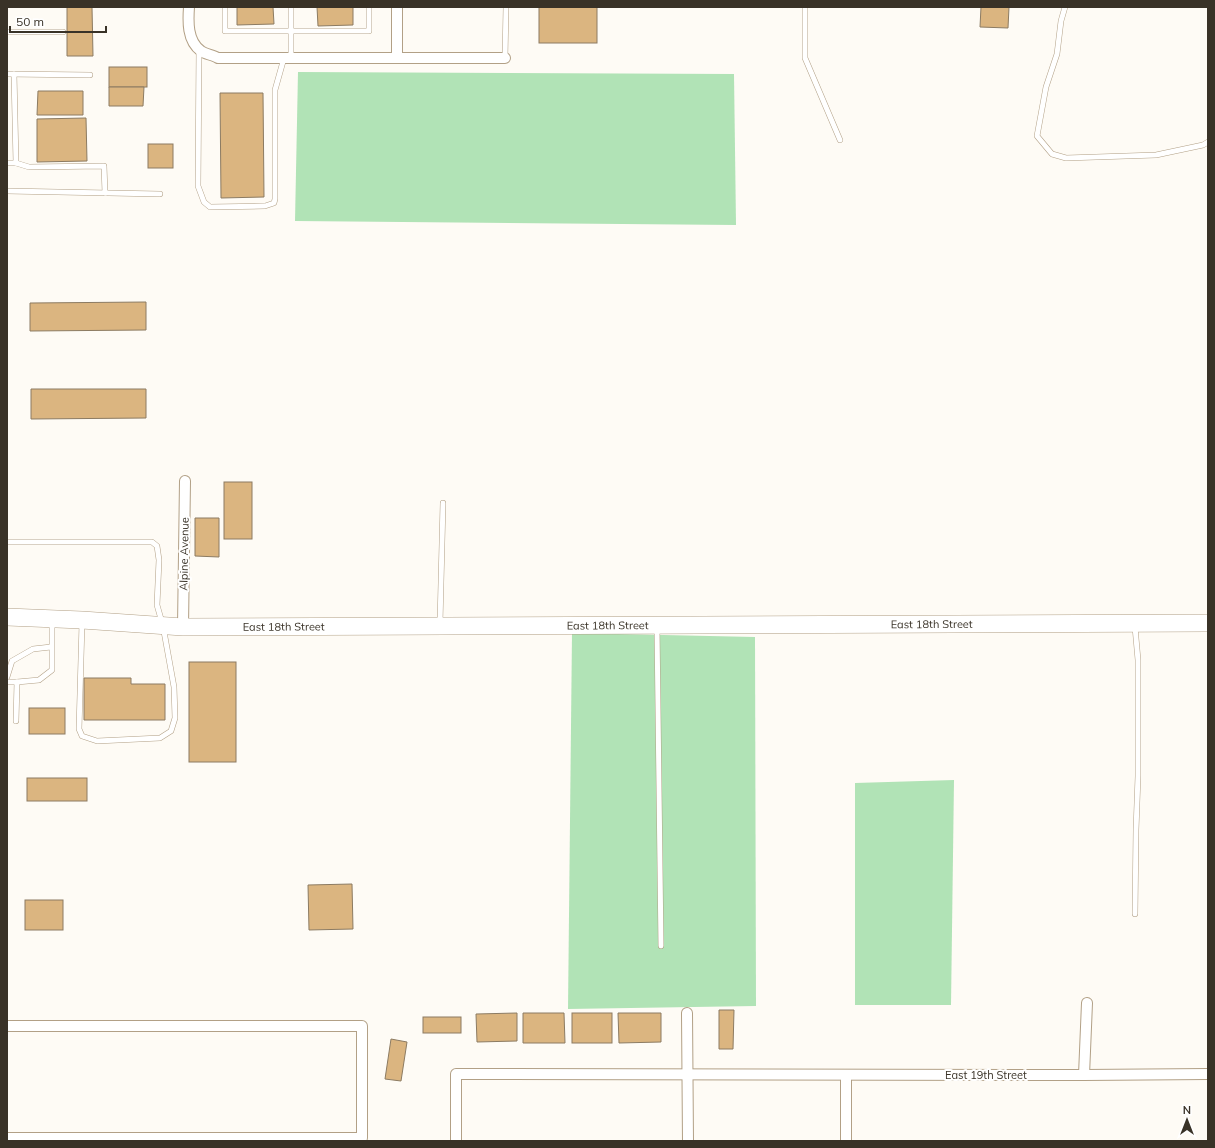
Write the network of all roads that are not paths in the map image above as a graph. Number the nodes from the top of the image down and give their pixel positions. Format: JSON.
{"nodes":[{"id":1,"x":189,"y":7,"type":"edge"},
{"id":2,"x":225,"y":7,"type":"edge"},
{"id":3,"x":291,"y":7,"type":"edge"},
{"id":4,"x":369,"y":7,"type":"edge"},
{"id":5,"x":398,"y":7,"type":"edge"},
{"id":6,"x":506,"y":7,"type":"edge"},
{"id":7,"x":805,"y":7,"type":"edge"},
{"id":8,"x":1065,"y":7,"type":"edge"},
{"id":9,"x":291,"y":31,"type":"junction"},
{"id":10,"x":7,"y":32,"type":"edge"},
{"id":11,"x":63,"y":32,"type":"dead end"},
{"id":12,"x":199,"y":49,"type":"junction"},
{"id":13,"x":288,"y":57,"type":"junction"},
{"id":14,"x":398,"y":57,"type":"junction"},
{"id":15,"x":505,"y":58,"type":"joint"},
{"id":16,"x":7,"y":74,"type":"edge"},
{"id":17,"x":14,"y":74,"type":"junction"},
{"id":18,"x":90,"y":75,"type":"dead end"},
{"id":19,"x":840,"y":140,"type":"dead end"},
{"id":20,"x":1208,"y":142,"type":"edge"},
{"id":21,"x":7,"y":163,"type":"edge"},
{"id":22,"x":16,"y":163,"type":"junction"},
{"id":23,"x":7,"y":191,"type":"edge"},
{"id":24,"x":105,"y":193,"type":"junction"},
{"id":25,"x":160,"y":194,"type":"dead end"},
{"id":26,"x":185,"y":481,"type":"dead end"},
{"id":27,"x":443,"y":504,"type":"dead end"},
{"id":28,"x":7,"y":542,"type":"edge"},
{"id":29,"x":7,"y":617,"type":"edge"},
{"id":30,"x":52,"y":619,"type":"junction"},
{"id":31,"x":82,"y":620,"type":"junction"},
{"id":32,"x":1208,"y":622,"type":"edge"},
{"id":33,"x":1135,"y":623,"type":"junction"},
{"id":34,"x":657,"y":625,"type":"junction"},
{"id":35,"x":163,"y":626,"type":"junction"},
{"id":36,"x":440,"y":626,"type":"junction"},
{"id":37,"x":183,"y":627,"type":"junction"},
{"id":38,"x":51,"y":647,"type":"junction"},
{"id":39,"x":7,"y":677,"type":"edge"},
{"id":40,"x":7,"y":682,"type":"edge"},
{"id":41,"x":17,"y":682,"type":"junction"},
{"id":42,"x":16,"y":721,"type":"dead end"},
{"id":43,"x":1135,"y":914,"type":"dead end"},
{"id":44,"x":661,"y":946,"type":"dead end"},
{"id":45,"x":1087,"y":1003,"type":"dead end"},
{"id":46,"x":687,"y":1013,"type":"dead end"},
{"id":47,"x":7,"y":1026,"type":"edge"},
{"id":48,"x":1208,"y":1074,"type":"edge"},
{"id":49,"x":687,"y":1075,"type":"junction"},
{"id":50,"x":846,"y":1075,"type":"junction"},
{"id":51,"x":1084,"y":1075,"type":"junction"},
{"id":52,"x":7,"y":1138,"type":"edge"},
{"id":53,"x":456,"y":1141,"type":"edge"},
{"id":54,"x":688,"y":1141,"type":"edge"},
{"id":55,"x":846,"y":1141,"type":"edge"}],
"edges":[{"from":1,"to":12,"type":"street"},
{"from":2,"to":9,"type":"lane"},
{"from":3,"to":9,"type":"lane"},
{"from":4,"to":9,"type":"lane"},
{"from":5,"to":14,"type":"street"},
{"from":6,"to":15,"type":"lane"},
{"from":7,"to":19,"type":"lane"},
{"from":8,"to":20,"type":"lane"},
{"from":9,"to":13,"type":"lane"},
{"from":10,"to":11,"type":"lane"},
{"from":12,"to":13,"type":"street"},
{"from":12,"to":13,"type":"lane"},
{"from":13,"to":14,"type":"street"},
{"from":14,"to":15,"type":"street"},
{"from":16,"to":17,"type":"lane"},
{"from":17,"to":18,"type":"lane"},
{"from":17,"to":22,"type":"lane"},
{"from":21,"to":22,"type":"lane"},
{"from":22,"to":24,"type":"lane"},
{"from":23,"to":24,"type":"lane"},
{"from":24,"to":25,"type":"lane"},
{"from":26,"to":37,"type":"street","name":"Alpine Avenue"},
{"from":27,"to":36,"type":"lane"},
{"from":28,"to":35,"type":"lane"},
{"from":29,"to":30,"type":"main road","name":"East 18th Street"},
{"from":30,"to":31,"type":"main road","name":"East 18th Street"},
{"from":30,"to":38,"type":"lane"},
{"from":31,"to":35,"type":"main road","name":"East 18th Street"},
{"from":31,"to":35,"type":"lane"},
{"from":32,"to":33,"type":"main road","name":"East 18th Street"},
{"from":33,"to":34,"type":"main road","name":"East 18th Street"},
{"from":33,"to":43,"type":"lane"},
{"from":34,"to":36,"type":"main road","name":"East 18th Street"},
{"from":34,"to":44,"type":"lane"},
{"from":35,"to":37,"type":"main road","name":"East 18th Street"},
{"from":36,"to":37,"type":"main road","name":"East 18th Street"},
{"from":38,"to":39,"type":"lane"},
{"from":38,"to":41,"type":"lane"},
{"from":40,"to":41,"type":"lane"},
{"from":41,"to":42,"type":"lane"},
{"from":45,"to":51,"type":"street"},
{"from":46,"to":49,"type":"street"},
{"from":47,"to":52,"type":"street"},
{"from":48,"to":51,"type":"street","name":"East 19th Street"},
{"from":49,"to":50,"type":"street","name":"East 19th Street"},
{"from":49,"to":53,"type":"street","name":"East 19th Street"},
{"from":49,"to":54,"type":"street"},
{"from":50,"to":51,"type":"street","name":"East 19th Street"},
{"from":50,"to":55,"type":"street"}]}
